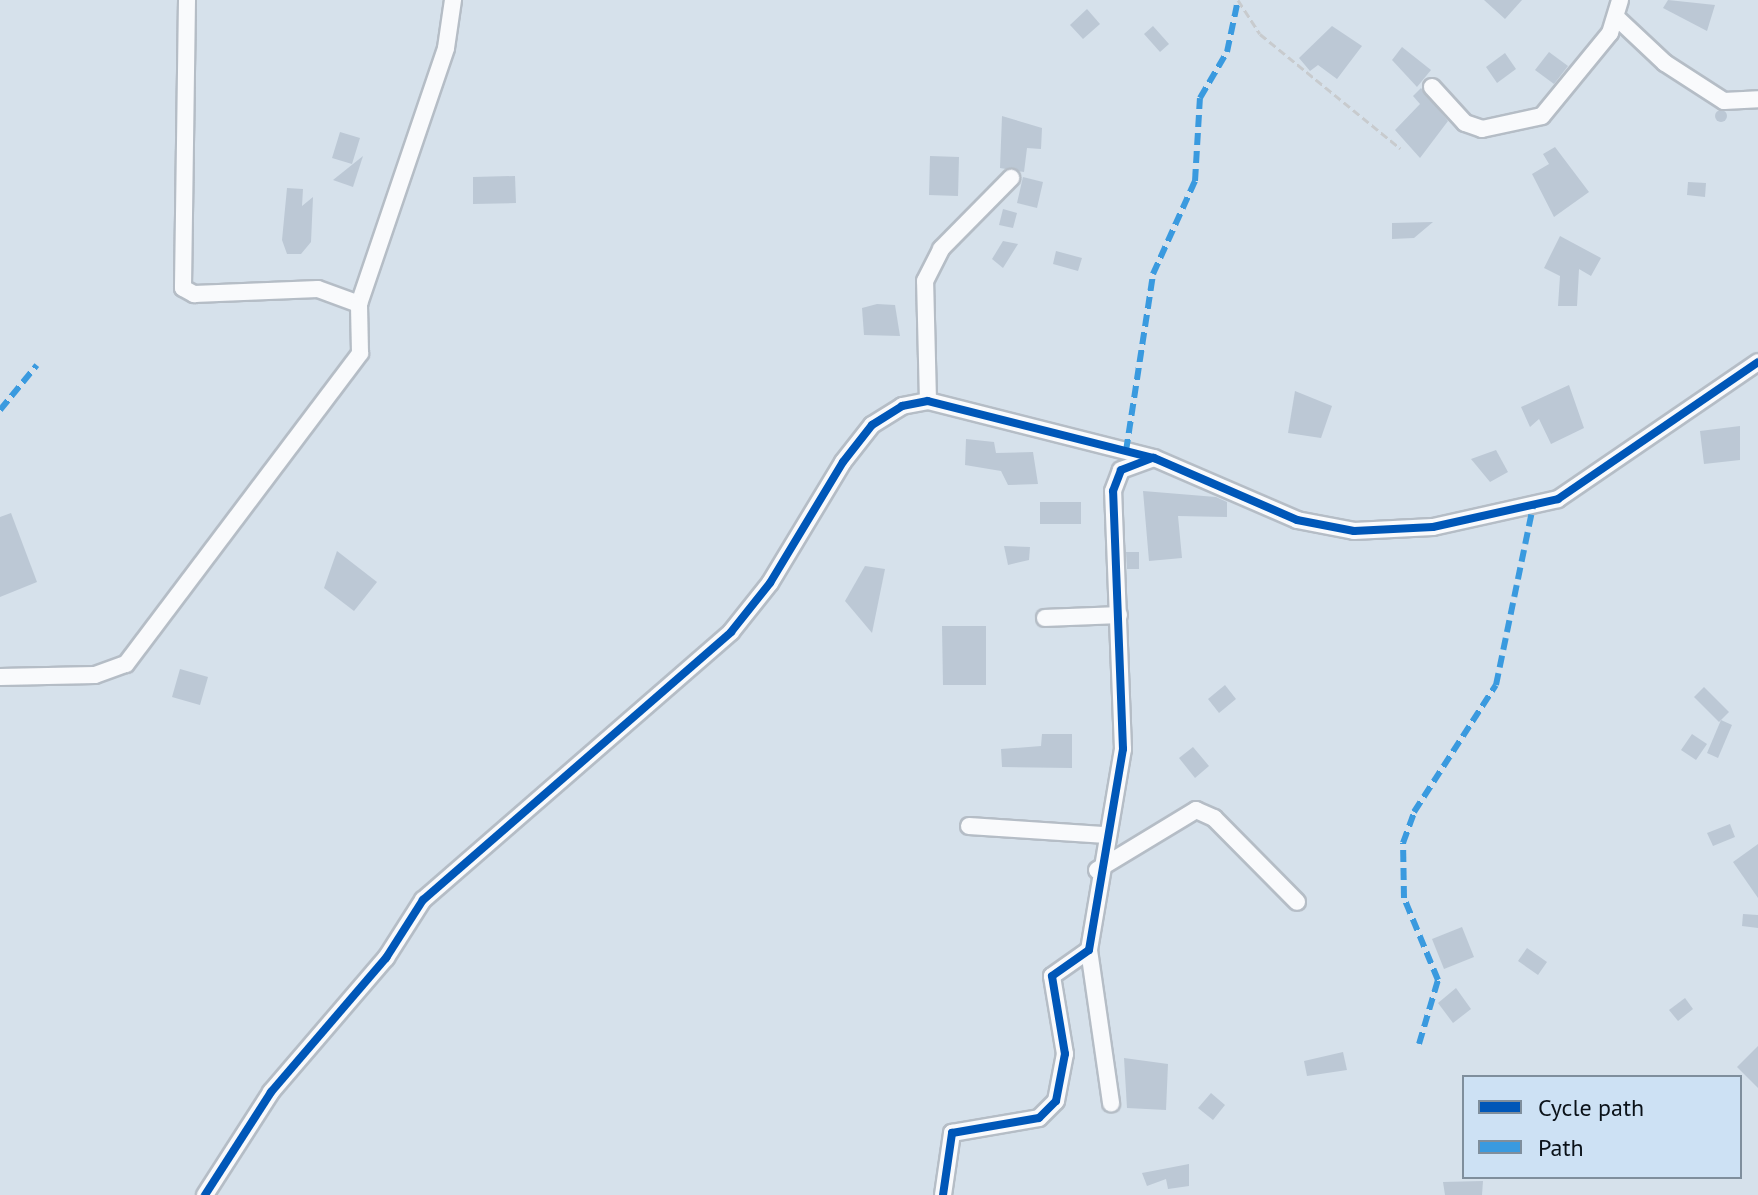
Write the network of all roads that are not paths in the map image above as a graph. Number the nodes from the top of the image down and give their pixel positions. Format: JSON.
{"nodes":[{"id":1,"x":187,"y":0,"type":"edge"},
{"id":2,"x":453,"y":0,"type":"edge"},
{"id":3,"x":1620,"y":0,"type":"edge"},
{"id":4,"x":1616,"y":17,"type":"junction"},
{"id":5,"x":1432,"y":87,"type":"dead end"},
{"id":6,"x":1758,"y":99,"type":"edge"},
{"id":7,"x":1011,"y":178,"type":"dead end"},
{"id":8,"x":359,"y":304,"type":"junction"},
{"id":9,"x":1758,"y":362,"type":"edge"},
{"id":10,"x":928,"y":401,"type":"junction"},
{"id":11,"x":1154,"y":458,"type":"junction"},
{"id":12,"x":1119,"y":615,"type":"junction"},
{"id":13,"x":1045,"y":618,"type":"dead end"},
{"id":14,"x":0,"y":677,"type":"edge"},
{"id":15,"x":969,"y":826,"type":"dead end"},
{"id":16,"x":1103,"y":835,"type":"junction"},
{"id":17,"x":1097,"y":870,"type":"junction"},
{"id":18,"x":1297,"y":902,"type":"dead end"},
{"id":19,"x":1089,"y":950,"type":"junction"},
{"id":20,"x":1111,"y":1103,"type":"dead end"},
{"id":21,"x":205,"y":1195,"type":"edge"},
{"id":22,"x":943,"y":1195,"type":"edge"}],
"edges":[{"from":1,"to":8,"type":"street"},
{"from":2,"to":8,"type":"street"},
{"from":3,"to":4,"type":"street"},
{"from":4,"to":5,"type":"street"},
{"from":4,"to":6,"type":"street"},
{"from":7,"to":10,"type":"street"},
{"from":8,"to":14,"type":"street"},
{"from":9,"to":11,"type":"street"},
{"from":10,"to":11,"type":"street"},
{"from":10,"to":21,"type":"street"},
{"from":11,"to":12,"type":"street"},
{"from":12,"to":13,"type":"street"},
{"from":12,"to":16,"type":"street"},
{"from":15,"to":16,"type":"street"},
{"from":16,"to":17,"type":"street"},
{"from":17,"to":18,"type":"street"},
{"from":17,"to":19,"type":"street"},
{"from":19,"to":20,"type":"street"},
{"from":19,"to":22,"type":"street"}]}
